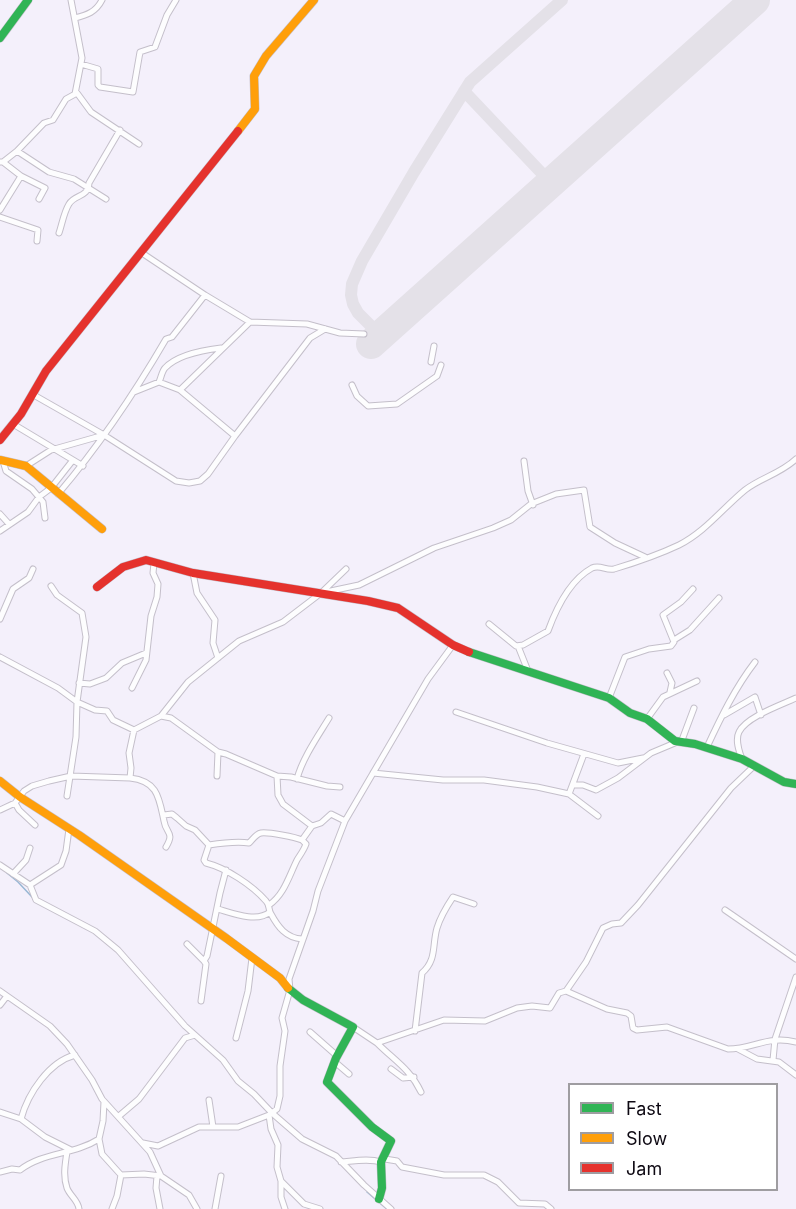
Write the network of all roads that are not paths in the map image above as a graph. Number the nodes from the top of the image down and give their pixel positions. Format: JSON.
{"nodes":[{"id":1,"x":28,"y":0,"type":"edge"},
{"id":2,"x":71,"y":0,"type":"edge"},
{"id":3,"x":102,"y":0,"type":"edge"},
{"id":4,"x":176,"y":0,"type":"edge"},
{"id":5,"x":314,"y":0,"type":"edge"},
{"id":6,"x":75,"y":18,"type":"junction"},
{"id":7,"x":0,"y":38,"type":"edge"},
{"id":8,"x":81,"y":64,"type":"junction"},
{"id":9,"x":75,"y":94,"type":"junction"},
{"id":10,"x":120,"y":130,"type":"junction"},
{"id":11,"x":139,"y":144,"type":"dead end"},
{"id":12,"x":17,"y":151,"type":"junction"},
{"id":13,"x":2,"y":162,"type":"edge"},
{"id":14,"x":21,"y":176,"type":"junction"},
{"id":15,"x":89,"y":188,"type":"junction"},
{"id":16,"x":39,"y":199,"type":"dead end"},
{"id":17,"x":106,"y":199,"type":"dead end"},
{"id":18,"x":0,"y":210,"type":"edge"},
{"id":19,"x":0,"y":217,"type":"edge"},
{"id":20,"x":58,"y":234,"type":"dead end"},
{"id":21,"x":37,"y":241,"type":"dead end"},
{"id":22,"x":142,"y":253,"type":"junction"},
{"id":23,"x":205,"y":295,"type":"junction"},
{"id":24,"x":250,"y":322,"type":"junction"},
{"id":25,"x":326,"y":329,"type":"junction"},
{"id":26,"x":364,"y":334,"type":"dead end"},
{"id":27,"x":434,"y":346,"type":"dead end"},
{"id":28,"x":223,"y":348,"type":"junction"},
{"id":29,"x":431,"y":362,"type":"dead end"},
{"id":30,"x":441,"y":365,"type":"dead end"},
{"id":31,"x":159,"y":382,"type":"junction"},
{"id":32,"x":352,"y":385,"type":"dead end"},
{"id":33,"x":180,"y":390,"type":"junction"},
{"id":34,"x":134,"y":392,"type":"junction"},
{"id":35,"x":32,"y":394,"type":"junction"},
{"id":36,"x":13,"y":424,"type":"junction"},
{"id":37,"x":104,"y":435,"type":"junction"},
{"id":38,"x":235,"y":436,"type":"junction"},
{"id":39,"x":0,"y":440,"type":"edge"},
{"id":40,"x":55,"y":449,"type":"junction"},
{"id":41,"x":796,"y":459,"type":"edge"},
{"id":42,"x":1,"y":460,"type":"edge"},
{"id":43,"x":73,"y":460,"type":"junction"},
{"id":44,"x":524,"y":460,"type":"dead end"},
{"id":45,"x":26,"y":466,"type":"junction"},
{"id":46,"x":83,"y":466,"type":"junction"},
{"id":47,"x":51,"y":488,"type":"junction"},
{"id":48,"x":580,"y":489,"type":"dead end"},
{"id":49,"x":58,"y":495,"type":"junction"},
{"id":50,"x":39,"y":497,"type":"junction"},
{"id":51,"x":542,"y":499,"type":"junction"},
{"id":52,"x":531,"y":506,"type":"junction"},
{"id":53,"x":0,"y":514,"type":"edge"},
{"id":54,"x":45,"y":518,"type":"dead end"},
{"id":55,"x":9,"y":524,"type":"junction"},
{"id":56,"x":102,"y":529,"type":"dead end"},
{"id":57,"x":0,"y":531,"type":"edge"},
{"id":58,"x":645,"y":557,"type":"junction"},
{"id":59,"x":154,"y":563,"type":"junction"},
{"id":60,"x":33,"y":569,"type":"dead end"},
{"id":61,"x":346,"y":569,"type":"dead end"},
{"id":62,"x":193,"y":573,"type":"junction"},
{"id":63,"x":51,"y":586,"type":"dead end"},
{"id":64,"x":97,"y":587,"type":"dead end"},
{"id":65,"x":693,"y":590,"type":"dead end"},
{"id":66,"x":321,"y":593,"type":"junction"},
{"id":67,"x":719,"y":598,"type":"dead end"},
{"id":68,"x":0,"y":619,"type":"edge"},
{"id":69,"x":489,"y":624,"type":"dead end"},
{"id":70,"x":674,"y":640,"type":"junction"},
{"id":71,"x":453,"y":645,"type":"junction"},
{"id":72,"x":518,"y":646,"type":"junction"},
{"id":73,"x":146,"y":653,"type":"junction"},
{"id":74,"x":0,"y":657,"type":"edge"},
{"id":75,"x":218,"y":658,"type":"junction"},
{"id":76,"x":755,"y":662,"type":"dead end"},
{"id":77,"x":528,"y":671,"type":"junction"},
{"id":78,"x":667,"y":673,"type":"dead end"},
{"id":79,"x":697,"y":681,"type":"dead end"},
{"id":80,"x":79,"y":683,"type":"junction"},
{"id":81,"x":132,"y":688,"type":"dead end"},
{"id":82,"x":670,"y":692,"type":"junction"},
{"id":83,"x":609,"y":698,"type":"junction"},
{"id":84,"x":796,"y":698,"type":"edge"},
{"id":85,"x":77,"y":702,"type":"junction"},
{"id":86,"x":694,"y":708,"type":"dead end"},
{"id":87,"x":456,"y":712,"type":"dead end"},
{"id":88,"x":762,"y":715,"type":"junction"},
{"id":89,"x":161,"y":716,"type":"junction"},
{"id":90,"x":720,"y":717,"type":"junction"},
{"id":91,"x":329,"y":718,"type":"dead end"},
{"id":92,"x":646,"y":719,"type":"junction"},
{"id":93,"x":134,"y":730,"type":"junction"},
{"id":94,"x":675,"y":741,"type":"junction"},
{"id":95,"x":707,"y":747,"type":"junction"},
{"id":96,"x":218,"y":752,"type":"junction"},
{"id":97,"x":584,"y":754,"type":"junction"},
{"id":98,"x":643,"y":758,"type":"junction"},
{"id":99,"x":742,"y":759,"type":"junction"},
{"id":100,"x":754,"y":766,"type":"junction"},
{"id":101,"x":373,"y":773,"type":"junction"},
{"id":102,"x":71,"y":776,"type":"junction"},
{"id":103,"x":217,"y":776,"type":"dead end"},
{"id":104,"x":277,"y":776,"type":"junction"},
{"id":105,"x":130,"y":778,"type":"junction"},
{"id":106,"x":297,"y":778,"type":"junction"},
{"id":107,"x":0,"y":781,"type":"edge"},
{"id":108,"x":796,"y":784,"type":"edge"},
{"id":109,"x":573,"y":785,"type":"junction"},
{"id":110,"x":340,"y":787,"type":"dead end"},
{"id":111,"x":569,"y":794,"type":"junction"},
{"id":112,"x":67,"y":795,"type":"dead end"},
{"id":113,"x":18,"y":800,"type":"junction"},
{"id":114,"x":0,"y":810,"type":"edge"},
{"id":115,"x":164,"y":815,"type":"junction"},
{"id":116,"x":597,"y":816,"type":"dead end"},
{"id":117,"x":345,"y":821,"type":"junction"},
{"id":118,"x":35,"y":825,"type":"dead end"},
{"id":119,"x":312,"y":826,"type":"junction"},
{"id":120,"x":69,"y":829,"type":"junction"},
{"id":121,"x":302,"y":840,"type":"junction"},
{"id":122,"x":209,"y":845,"type":"junction"},
{"id":123,"x":166,"y":847,"type":"dead end"},
{"id":124,"x":30,"y":848,"type":"dead end"},
{"id":125,"x":0,"y":865,"type":"edge"},
{"id":126,"x":226,"y":870,"type":"junction"},
{"id":127,"x":13,"y":874,"type":"junction"},
{"id":128,"x":30,"y":885,"type":"junction"},
{"id":129,"x":474,"y":904,"type":"dead end"},
{"id":130,"x":269,"y":908,"type":"junction"},
{"id":131,"x":218,"y":909,"type":"junction"},
{"id":132,"x":725,"y":910,"type":"dead end"},
{"id":133,"x":213,"y":929,"type":"junction"},
{"id":134,"x":302,"y":939,"type":"junction"},
{"id":135,"x":188,"y":944,"type":"dead end"},
{"id":136,"x":252,"y":958,"type":"junction"},
{"id":137,"x":796,"y":959,"type":"edge"},
{"id":138,"x":204,"y":961,"type":"junction"},
{"id":139,"x":796,"y":977,"type":"edge"},
{"id":140,"x":290,"y":990,"type":"junction"},
{"id":141,"x":566,"y":991,"type":"junction"},
{"id":142,"x":0,"y":992,"type":"edge"},
{"id":143,"x":7,"y":996,"type":"junction"},
{"id":144,"x":201,"y":1001,"type":"dead end"},
{"id":145,"x":0,"y":1005,"type":"edge"},
{"id":146,"x":353,"y":1027,"type":"junction"},
{"id":147,"x":415,"y":1031,"type":"junction"},
{"id":148,"x":310,"y":1032,"type":"dead end"},
{"id":149,"x":195,"y":1035,"type":"junction"},
{"id":150,"x":236,"y":1038,"type":"dead end"},
{"id":151,"x":775,"y":1039,"type":"junction"},
{"id":152,"x":796,"y":1042,"type":"edge"},
{"id":153,"x":377,"y":1043,"type":"junction"},
{"id":154,"x":738,"y":1048,"type":"junction"},
{"id":155,"x":75,"y":1055,"type":"junction"},
{"id":156,"x":335,"y":1060,"type":"junction"},
{"id":157,"x":773,"y":1060,"type":"junction"},
{"id":158,"x":390,"y":1069,"type":"dead end"},
{"id":159,"x":349,"y":1074,"type":"dead end"},
{"id":160,"x":796,"y":1075,"type":"edge"},
{"id":161,"x":414,"y":1077,"type":"junction"},
{"id":162,"x":421,"y":1092,"type":"dead end"},
{"id":163,"x":209,"y":1100,"type":"dead end"},
{"id":164,"x":104,"y":1102,"type":"junction"},
{"id":165,"x":0,"y":1112,"type":"edge"},
{"id":166,"x":271,"y":1114,"type":"junction"},
{"id":167,"x":119,"y":1116,"type":"junction"},
{"id":168,"x":21,"y":1119,"type":"junction"},
{"id":169,"x":213,"y":1126,"type":"junction"},
{"id":170,"x":99,"y":1139,"type":"junction"},
{"id":171,"x":143,"y":1143,"type":"junction"},
{"id":172,"x":69,"y":1151,"type":"junction"},
{"id":173,"x":341,"y":1162,"type":"junction"},
{"id":174,"x":381,"y":1162,"type":"junction"},
{"id":175,"x":0,"y":1172,"type":"edge"},
{"id":176,"x":122,"y":1175,"type":"junction"},
{"id":177,"x":159,"y":1176,"type":"junction"},
{"id":178,"x":221,"y":1176,"type":"dead end"},
{"id":179,"x":281,"y":1181,"type":"junction"},
{"id":180,"x":379,"y":1199,"type":"junction"},
{"id":181,"x":79,"y":1209,"type":"edge"},
{"id":182,"x":112,"y":1209,"type":"edge"},
{"id":183,"x":160,"y":1209,"type":"edge"},
{"id":184,"x":197,"y":1209,"type":"edge"},
{"id":185,"x":215,"y":1209,"type":"edge"},
{"id":186,"x":285,"y":1209,"type":"edge"},
{"id":187,"x":320,"y":1209,"type":"edge"},
{"id":188,"x":391,"y":1209,"type":"edge"},
{"id":189,"x":552,"y":1209,"type":"edge"}],
"edges":[{"from":1,"to":7,"type":"street"},
{"from":2,"to":6,"type":"street"},
{"from":3,"to":6,"type":"street"},
{"from":4,"to":8,"type":"street"},
{"from":5,"to":22,"type":"street"},
{"from":6,"to":8,"type":"street"},
{"from":8,"to":9,"type":"street"},
{"from":9,"to":10,"type":"street"},
{"from":9,"to":12,"type":"street"},
{"from":10,"to":11,"type":"street"},
{"from":10,"to":15,"type":"street"},
{"from":12,"to":13,"type":"street"},
{"from":12,"to":15,"type":"street"},
{"from":13,"to":14,"type":"street"},
{"from":14,"to":16,"type":"street"},
{"from":14,"to":18,"type":"street"},
{"from":15,"to":17,"type":"street"},
{"from":15,"to":20,"type":"street"},
{"from":19,"to":21,"type":"street"},
{"from":22,"to":23,"type":"street"},
{"from":22,"to":35,"type":"street"},
{"from":23,"to":24,"type":"street"},
{"from":23,"to":34,"type":"street"},
{"from":24,"to":25,"type":"street"},
{"from":24,"to":28,"type":"street"},
{"from":25,"to":26,"type":"street"},
{"from":25,"to":38,"type":"street"},
{"from":27,"to":29,"type":"street"},
{"from":28,"to":31,"type":"street"},
{"from":28,"to":33,"type":"street"},
{"from":30,"to":32,"type":"street"},
{"from":31,"to":33,"type":"street"},
{"from":31,"to":34,"type":"street"},
{"from":33,"to":38,"type":"street"},
{"from":34,"to":37,"type":"street"},
{"from":35,"to":36,"type":"street"},
{"from":35,"to":37,"type":"street"},
{"from":36,"to":39,"type":"street"},
{"from":36,"to":40,"type":"street"},
{"from":37,"to":38,"type":"street"},
{"from":37,"to":40,"type":"street"},
{"from":37,"to":46,"type":"street"},
{"from":40,"to":43,"type":"street"},
{"from":40,"to":45,"type":"street"},
{"from":41,"to":58,"type":"street"},
{"from":42,"to":45,"type":"street"},
{"from":42,"to":50,"type":"street"},
{"from":43,"to":46,"type":"street"},
{"from":43,"to":47,"type":"street"},
{"from":44,"to":52,"type":"street"},
{"from":45,"to":47,"type":"street"},
{"from":46,"to":49,"type":"street"},
{"from":47,"to":49,"type":"street"},
{"from":47,"to":50,"type":"street"},
{"from":48,"to":52,"type":"street"},
{"from":49,"to":56,"type":"street"},
{"from":50,"to":54,"type":"street"},
{"from":50,"to":55,"type":"street"},
{"from":51,"to":52,"type":"street"},
{"from":51,"to":58,"type":"street"},
{"from":51,"to":66,"type":"street"},
{"from":53,"to":55,"type":"street"},
{"from":55,"to":57,"type":"street"},
{"from":58,"to":72,"type":"street"},
{"from":59,"to":62,"type":"street"},
{"from":59,"to":64,"type":"street"},
{"from":59,"to":73,"type":"street"},
{"from":60,"to":68,"type":"street"},
{"from":61,"to":66,"type":"street"},
{"from":62,"to":66,"type":"street"},
{"from":62,"to":75,"type":"street"},
{"from":63,"to":80,"type":"street"},
{"from":65,"to":70,"type":"street"},
{"from":66,"to":71,"type":"street"},
{"from":66,"to":75,"type":"street"},
{"from":67,"to":70,"type":"street"},
{"from":69,"to":72,"type":"street"},
{"from":70,"to":83,"type":"street"},
{"from":71,"to":77,"type":"street"},
{"from":71,"to":101,"type":"street"},
{"from":72,"to":77,"type":"street"},
{"from":73,"to":80,"type":"street"},
{"from":73,"to":81,"type":"street"},
{"from":74,"to":85,"type":"street"},
{"from":75,"to":89,"type":"street"},
{"from":76,"to":90,"type":"street"},
{"from":77,"to":83,"type":"street"},
{"from":78,"to":82,"type":"street"},
{"from":79,"to":82,"type":"street"},
{"from":80,"to":85,"type":"street"},
{"from":82,"to":92,"type":"street"},
{"from":83,"to":92,"type":"street"},
{"from":84,"to":88,"type":"street"},
{"from":85,"to":93,"type":"street"},
{"from":85,"to":102,"type":"street"},
{"from":86,"to":94,"type":"street"},
{"from":87,"to":97,"type":"street"},
{"from":88,"to":90,"type":"street"},
{"from":88,"to":99,"type":"street"},
{"from":89,"to":93,"type":"street"},
{"from":89,"to":96,"type":"street"},
{"from":90,"to":95,"type":"street"},
{"from":91,"to":106,"type":"street"},
{"from":92,"to":94,"type":"street"},
{"from":93,"to":105,"type":"street"},
{"from":94,"to":95,"type":"street"},
{"from":94,"to":98,"type":"street"},
{"from":95,"to":99,"type":"street"},
{"from":96,"to":103,"type":"street"},
{"from":96,"to":104,"type":"street"},
{"from":97,"to":98,"type":"street"},
{"from":97,"to":109,"type":"street"},
{"from":98,"to":109,"type":"street"},
{"from":99,"to":100,"type":"street"},
{"from":100,"to":108,"type":"street"},
{"from":100,"to":141,"type":"street"},
{"from":101,"to":111,"type":"street"},
{"from":101,"to":117,"type":"street"},
{"from":102,"to":105,"type":"street"},
{"from":102,"to":112,"type":"street"},
{"from":102,"to":113,"type":"street"},
{"from":104,"to":106,"type":"street"},
{"from":104,"to":119,"type":"street"},
{"from":105,"to":115,"type":"street"},
{"from":106,"to":110,"type":"street"},
{"from":107,"to":113,"type":"street"},
{"from":109,"to":111,"type":"street"},
{"from":111,"to":116,"type":"street"},
{"from":113,"to":114,"type":"street"},
{"from":113,"to":118,"type":"street"},
{"from":113,"to":120,"type":"street"},
{"from":115,"to":122,"type":"street"},
{"from":115,"to":123,"type":"street"},
{"from":117,"to":119,"type":"street"},
{"from":117,"to":134,"type":"street"},
{"from":119,"to":121,"type":"street"},
{"from":120,"to":128,"type":"street"},
{"from":120,"to":133,"type":"street"},
{"from":121,"to":122,"type":"street"},
{"from":121,"to":130,"type":"street"},
{"from":122,"to":126,"type":"street"},
{"from":124,"to":127,"type":"street"},
{"from":125,"to":127,"type":"street"},
{"from":126,"to":130,"type":"street"},
{"from":126,"to":131,"type":"street"},
{"from":127,"to":128,"type":"street"},
{"from":128,"to":149,"type":"street"},
{"from":129,"to":147,"type":"street"},
{"from":130,"to":131,"type":"street"},
{"from":130,"to":134,"type":"street"},
{"from":131,"to":133,"type":"street"},
{"from":132,"to":137,"type":"street"},
{"from":133,"to":136,"type":"street"},
{"from":133,"to":138,"type":"street"},
{"from":134,"to":140,"type":"street"},
{"from":135,"to":138,"type":"street"},
{"from":136,"to":140,"type":"street"},
{"from":136,"to":150,"type":"street"},
{"from":138,"to":144,"type":"street"},
{"from":139,"to":151,"type":"street"},
{"from":140,"to":146,"type":"street"},
{"from":140,"to":166,"type":"street"},
{"from":141,"to":147,"type":"street"},
{"from":141,"to":154,"type":"street"},
{"from":142,"to":143,"type":"street"},
{"from":143,"to":145,"type":"street"},
{"from":143,"to":155,"type":"street"},
{"from":146,"to":153,"type":"street"},
{"from":146,"to":156,"type":"street"},
{"from":147,"to":153,"type":"street"},
{"from":148,"to":156,"type":"street"},
{"from":149,"to":166,"type":"street"},
{"from":149,"to":167,"type":"street"},
{"from":151,"to":152,"type":"street"},
{"from":151,"to":154,"type":"street"},
{"from":151,"to":157,"type":"street"},
{"from":153,"to":161,"type":"street"},
{"from":154,"to":157,"type":"street"},
{"from":155,"to":164,"type":"street"},
{"from":155,"to":168,"type":"street"},
{"from":156,"to":159,"type":"street"},
{"from":156,"to":174,"type":"street"},
{"from":157,"to":160,"type":"street"},
{"from":158,"to":161,"type":"street"},
{"from":161,"to":162,"type":"street"},
{"from":163,"to":169,"type":"street"},
{"from":164,"to":167,"type":"street"},
{"from":164,"to":170,"type":"street"},
{"from":165,"to":168,"type":"street"},
{"from":166,"to":169,"type":"street"},
{"from":166,"to":173,"type":"street"},
{"from":166,"to":179,"type":"street"},
{"from":167,"to":171,"type":"street"},
{"from":168,"to":172,"type":"street"},
{"from":169,"to":171,"type":"street"},
{"from":170,"to":172,"type":"street"},
{"from":170,"to":176,"type":"street"},
{"from":171,"to":177,"type":"street"},
{"from":172,"to":175,"type":"street"},
{"from":172,"to":181,"type":"street"},
{"from":173,"to":174,"type":"street"},
{"from":173,"to":180,"type":"street"},
{"from":174,"to":180,"type":"street"},
{"from":174,"to":189,"type":"street"},
{"from":176,"to":177,"type":"street"},
{"from":176,"to":182,"type":"street"},
{"from":177,"to":183,"type":"street"},
{"from":177,"to":184,"type":"street"},
{"from":178,"to":185,"type":"street"},
{"from":179,"to":186,"type":"street"},
{"from":179,"to":187,"type":"street"},
{"from":180,"to":188,"type":"street"}]}
